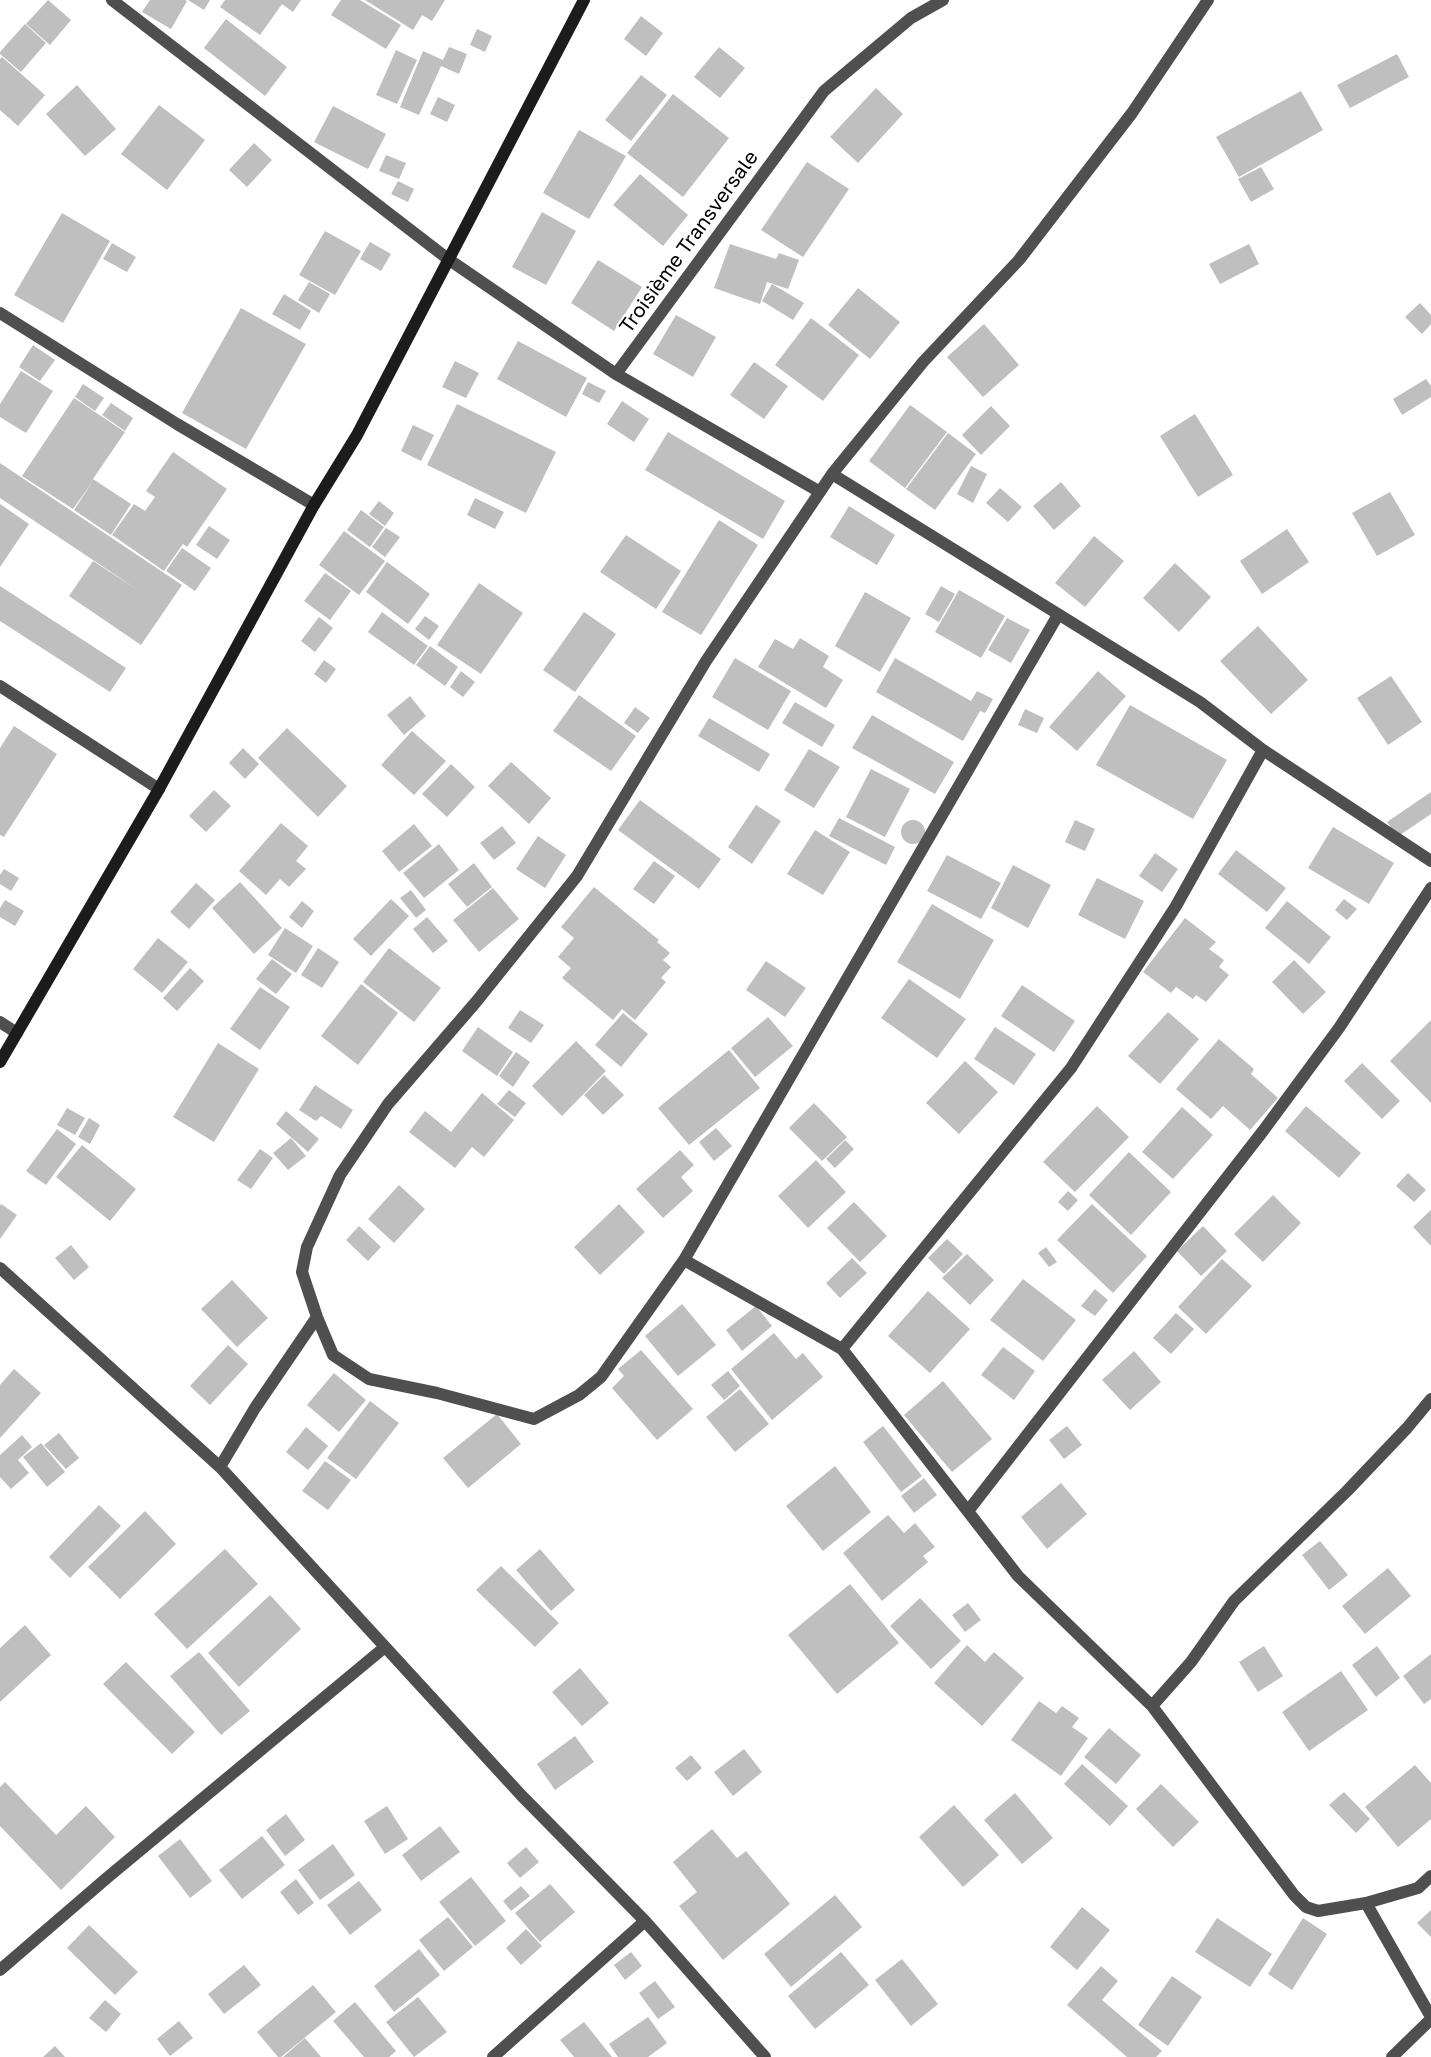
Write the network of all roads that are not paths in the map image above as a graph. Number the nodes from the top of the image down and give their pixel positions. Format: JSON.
{"nodes":[{"id":1,"x":112,"y":0,"type":"edge"},
{"id":2,"x":584,"y":0,"type":"edge"},
{"id":3,"x":943,"y":0,"type":"edge"},
{"id":4,"x":1208,"y":0,"type":"edge"},
{"id":5,"x":448,"y":259,"type":"junction"},
{"id":6,"x":0,"y":313,"type":"edge"},
{"id":7,"x":616,"y":374,"type":"junction"},
{"id":8,"x":832,"y":474,"type":"junction"},
{"id":9,"x":820,"y":492,"type":"junction"},
{"id":10,"x":314,"y":505,"type":"junction"},
{"id":11,"x":1058,"y":615,"type":"junction"},
{"id":12,"x":0,"y":686,"type":"edge"},
{"id":13,"x":1263,"y":750,"type":"junction"},
{"id":14,"x":159,"y":789,"type":"junction"},
{"id":15,"x":1431,"y":861,"type":"edge"},
{"id":16,"x":1431,"y":888,"type":"edge"},
{"id":17,"x":0,"y":1022,"type":"edge"},
{"id":18,"x":17,"y":1033,"type":"junction"},
{"id":19,"x":0,"y":1062,"type":"edge"},
{"id":20,"x":684,"y":1260,"type":"junction"},
{"id":21,"x":0,"y":1268,"type":"edge"},
{"id":22,"x":317,"y":1317,"type":"junction"},
{"id":23,"x":842,"y":1349,"type":"junction"},
{"id":24,"x":1431,"y":1399,"type":"edge"},
{"id":25,"x":220,"y":1467,"type":"junction"},
{"id":26,"x":968,"y":1511,"type":"junction"},
{"id":27,"x":384,"y":1647,"type":"junction"},
{"id":28,"x":1152,"y":1706,"type":"junction"},
{"id":29,"x":1431,"y":1876,"type":"edge"},
{"id":30,"x":1366,"y":1903,"type":"junction"},
{"id":31,"x":645,"y":1922,"type":"junction"},
{"id":32,"x":0,"y":1971,"type":"edge"},
{"id":33,"x":1431,"y":2018,"type":"edge"},
{"id":34,"x":493,"y":2057,"type":"edge"},
{"id":35,"x":765,"y":2057,"type":"edge"},
{"id":36,"x":1392,"y":2057,"type":"edge"}],
"edges":[{"from":1,"to":5,"type":"street"},
{"from":2,"to":5,"type":"street"},
{"from":3,"to":7,"type":"street","name":"Troisième Transversale"},
{"from":4,"to":8,"type":"street"},
{"from":5,"to":7,"type":"street"},
{"from":5,"to":10,"type":"street"},
{"from":6,"to":10,"type":"street"},
{"from":7,"to":9,"type":"street"},
{"from":8,"to":9,"type":"street"},
{"from":8,"to":11,"type":"street"},
{"from":9,"to":22,"type":"street"},
{"from":10,"to":14,"type":"street"},
{"from":11,"to":13,"type":"street"},
{"from":11,"to":20,"type":"street"},
{"from":12,"to":14,"type":"street"},
{"from":13,"to":15,"type":"street"},
{"from":13,"to":23,"type":"street"},
{"from":14,"to":18,"type":"street"},
{"from":16,"to":26,"type":"street"},
{"from":17,"to":18,"type":"street"},
{"from":18,"to":19,"type":"street"},
{"from":20,"to":22,"type":"street"},
{"from":20,"to":23,"type":"street"},
{"from":21,"to":25,"type":"street"},
{"from":22,"to":25,"type":"street"},
{"from":23,"to":26,"type":"street"},
{"from":24,"to":28,"type":"street"},
{"from":25,"to":27,"type":"street"},
{"from":26,"to":28,"type":"street"},
{"from":27,"to":31,"type":"street"},
{"from":27,"to":32,"type":"street"},
{"from":28,"to":30,"type":"street"},
{"from":29,"to":30,"type":"street"},
{"from":30,"to":33,"type":"street"},
{"from":31,"to":34,"type":"street"},
{"from":31,"to":35,"type":"street"},
{"from":33,"to":36,"type":"street"}]}
